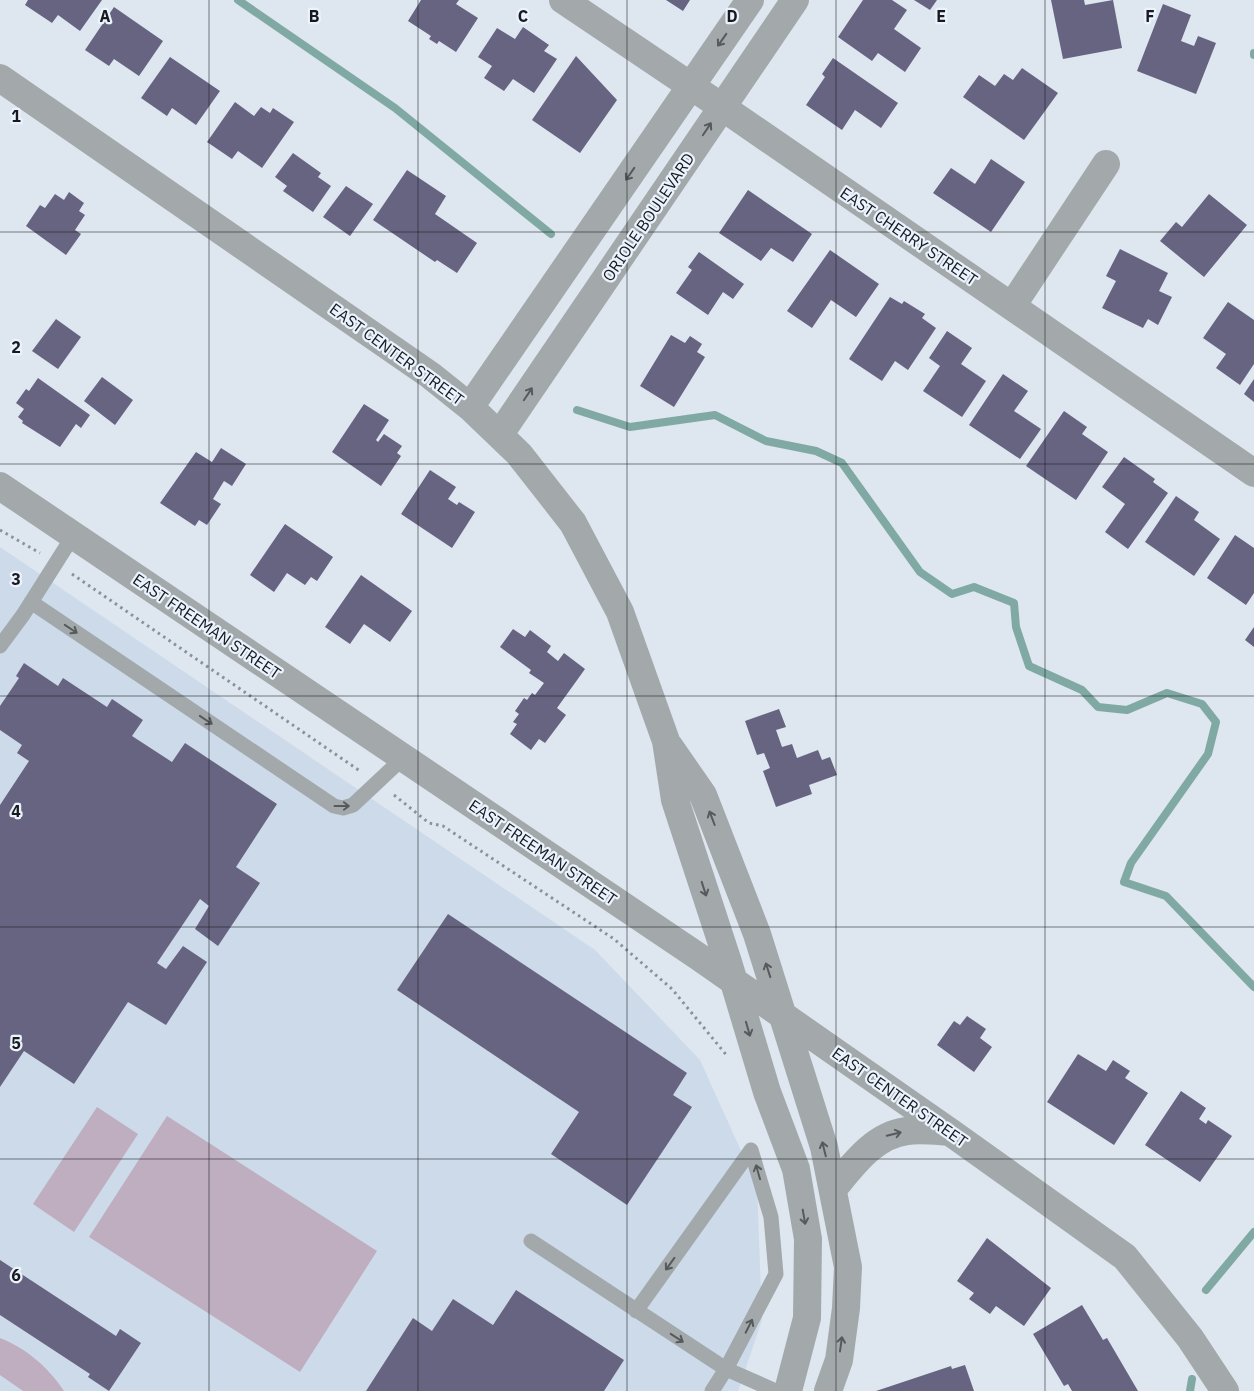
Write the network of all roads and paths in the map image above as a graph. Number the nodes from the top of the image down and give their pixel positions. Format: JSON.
{"nodes":[{"id":1,"x":563,"y":0,"type":"edge"},
{"id":2,"x":750,"y":0,"type":"edge"},
{"id":3,"x":795,"y":0,"type":"edge"},
{"id":4,"x":0,"y":78,"type":"edge"},
{"id":5,"x":690,"y":86,"type":"junction"},
{"id":6,"x":722,"y":107,"type":"junction"},
{"id":7,"x":1106,"y":164,"type":"dead end"},
{"id":8,"x":1012,"y":306,"type":"junction"},
{"id":9,"x":470,"y":407,"type":"junction"},
{"id":10,"x":500,"y":434,"type":"junction"},
{"id":11,"x":1254,"y":473,"type":"edge"},
{"id":12,"x":0,"y":486,"type":"edge"},
{"id":13,"x":73,"y":536,"type":"junction"},
{"id":14,"x":31,"y":602,"type":"junction"},
{"id":15,"x":0,"y":646,"type":"edge"},
{"id":16,"x":666,"y":741,"type":"junction"},
{"id":17,"x":403,"y":758,"type":"junction"},
{"id":18,"x":734,"y":982,"type":"junction"},
{"id":19,"x":784,"y":1016,"type":"junction"},
{"id":20,"x":950,"y":1132,"type":"junction"},
{"id":21,"x":833,"y":1189,"type":"junction"},
{"id":22,"x":531,"y":1241,"type":"dead end"},
{"id":23,"x":636,"y":1311,"type":"junction"},
{"id":24,"x":726,"y":1369,"type":"junction"},
{"id":25,"x":712,"y":1391,"type":"edge"},
{"id":26,"x":776,"y":1391,"type":"edge"},
{"id":27,"x":788,"y":1391,"type":"edge"},
{"id":28,"x":828,"y":1391,"type":"edge"},
{"id":29,"x":1225,"y":1391,"type":"edge"}],
"edges":[{"from":1,"to":5,"type":"street","name":"EAST CHERRY STREET"},
{"from":2,"to":5,"type":"street","one_way":true},
{"from":3,"to":6,"type":"street","name":"ORIOLE BOULEVARD"},
{"from":4,"to":9,"type":"street","name":"EAST CENTER STREET"},
{"from":5,"to":6,"type":"street","name":"EAST CHERRY STREET"},
{"from":5,"to":9,"type":"street","one_way":true},
{"from":6,"to":8,"type":"street","name":"EAST CHERRY STREET"},
{"from":10,"to":6,"type":"street","name":"ORIOLE BOULEVARD","one_way":true},
{"from":7,"to":8,"type":"street"},
{"from":8,"to":11,"type":"street","name":"EAST CHERRY STREET"},
{"from":9,"to":10,"type":"street","name":"EAST CENTER STREET"},
{"from":10,"to":16,"type":"street","name":"EAST CENTER STREET"},
{"from":12,"to":13,"type":"street","name":"EAST FREEMAN STREET"},
{"from":13,"to":14,"type":"lane"},
{"from":13,"to":17,"type":"street","name":"EAST FREEMAN STREET"},
{"from":14,"to":15,"type":"lane"},
{"from":14,"to":17,"type":"lane","one_way":true},
{"from":16,"to":18,"type":"street","name":"EAST CENTER STREET","one_way":true},
{"from":19,"to":16,"type":"street","name":"EAST CENTER STREET","one_way":true},
{"from":17,"to":18,"type":"street","name":"EAST FREEMAN STREET"},
{"from":18,"to":19,"type":"street","name":"EAST FREEMAN STREET"},
{"from":18,"to":27,"type":"street","one_way":true},
{"from":19,"to":20,"type":"street","name":"EAST CENTER STREET"},
{"from":21,"to":19,"type":"street","one_way":true},
{"from":21,"to":20,"type":"street","one_way":true},
{"from":20,"to":29,"type":"street","name":"EAST CENTER STREET"},
{"from":28,"to":21,"type":"street","one_way":true},
{"from":22,"to":23,"type":"lane"},
{"from":23,"to":24,"type":"lane","one_way":true},
{"from":24,"to":23,"type":"lane","one_way":true},
{"from":24,"to":25,"type":"lane"},
{"from":24,"to":26,"type":"lane"}]}
